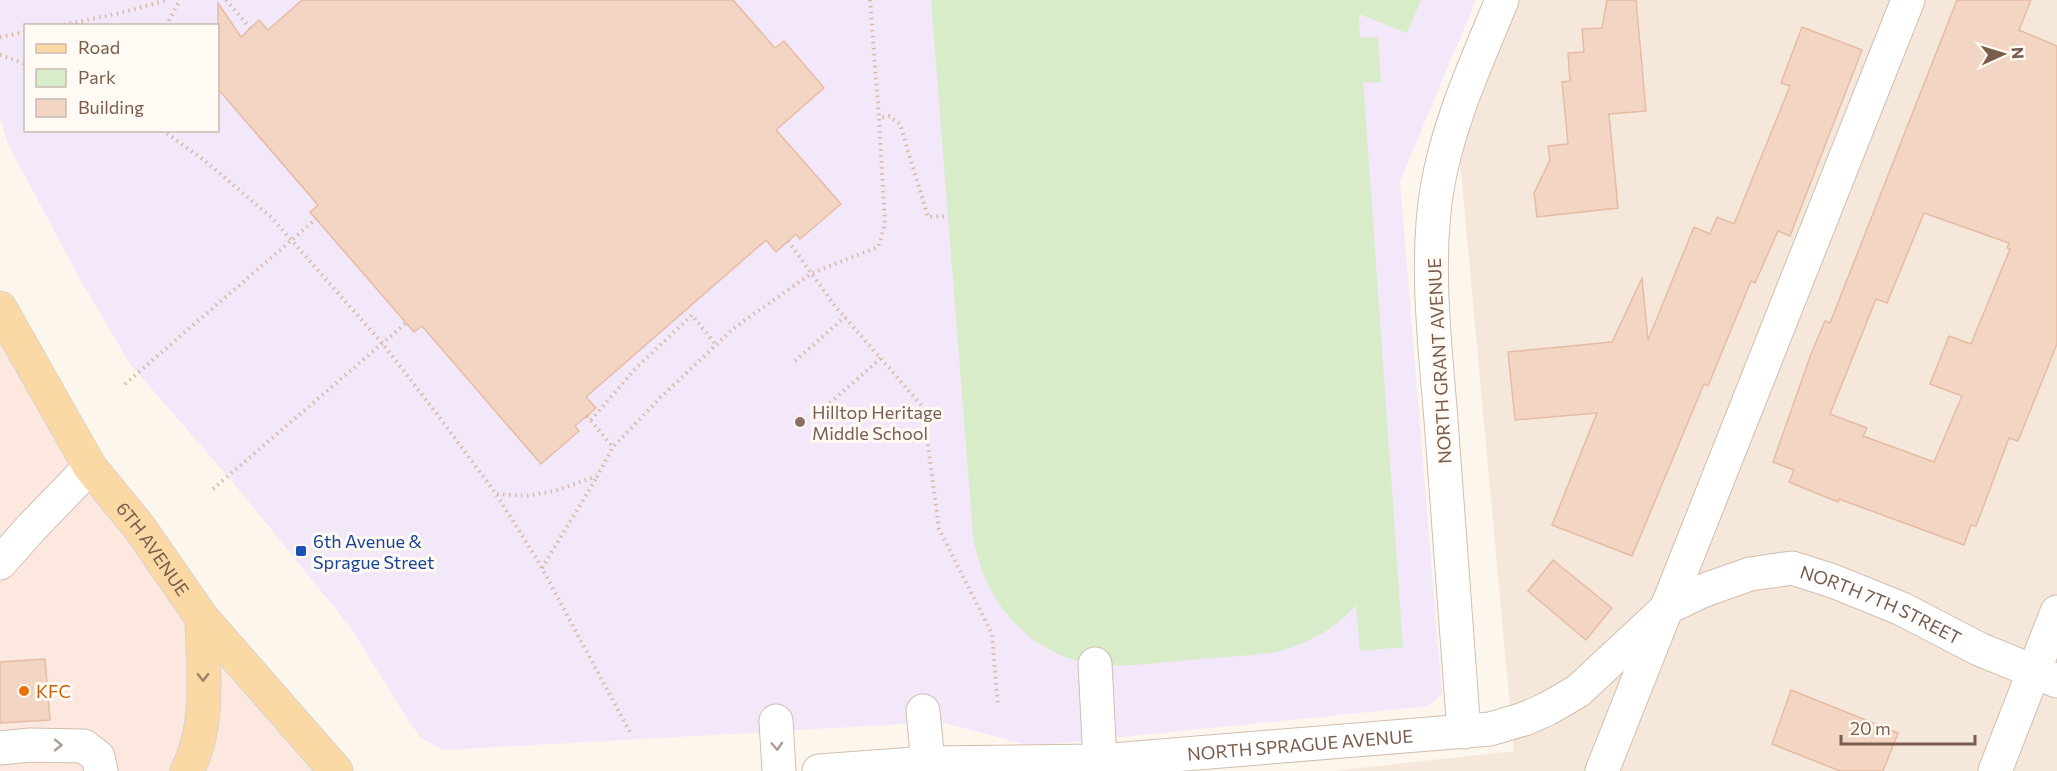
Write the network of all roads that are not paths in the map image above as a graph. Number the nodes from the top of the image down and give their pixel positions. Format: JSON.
{"nodes":[{"id":1,"x":1502,"y":0,"type":"edge"},
{"id":2,"x":1908,"y":0,"type":"edge"},
{"id":3,"x":0,"y":308,"type":"edge"},
{"id":4,"x":90,"y":467,"type":"junction"},
{"id":5,"x":0,"y":563,"type":"edge"},
{"id":6,"x":1667,"y":608,"type":"junction"},
{"id":7,"x":2057,"y":612,"type":"edge"},
{"id":8,"x":202,"y":618,"type":"junction"},
{"id":9,"x":1095,"y":664,"type":"dead end"},
{"id":10,"x":2045,"y":676,"type":"edge"},
{"id":11,"x":923,"y":711,"type":"dead end"},
{"id":12,"x":776,"y":722,"type":"dead end"},
{"id":13,"x":1464,"y":732,"type":"junction"},
{"id":14,"x":0,"y":748,"type":"edge"},
{"id":15,"x":1100,"y":761,"type":"junction"},
{"id":16,"x":1210,"y":761,"type":"edge"},
{"id":17,"x":928,"y":763,"type":"junction"},
{"id":18,"x":101,"y":771,"type":"edge"},
{"id":19,"x":187,"y":771,"type":"edge"},
{"id":20,"x":336,"y":771,"type":"edge"},
{"id":21,"x":779,"y":771,"type":"edge"},
{"id":22,"x":819,"y":771,"type":"edge"},
{"id":23,"x":1602,"y":771,"type":"edge"},
{"id":24,"x":1995,"y":771,"type":"edge"}],
"edges":[{"from":1,"to":13,"type":"street","name":"NORTH GRANT AVENUE"},
{"from":2,"to":6,"type":"street"},
{"from":3,"to":4,"type":"main road","name":"6TH AVENUE"},
{"from":4,"to":5,"type":"street"},
{"from":4,"to":8,"type":"main road","name":"6TH AVENUE"},
{"from":6,"to":10,"type":"street","name":"NORTH 7TH STREET"},
{"from":6,"to":13,"type":"street","name":"NORTH SPRAGUE AVENUE"},
{"from":6,"to":23,"type":"street"},
{"from":7,"to":10,"type":"street"},
{"from":8,"to":19,"type":"main road","one_way":true},
{"from":8,"to":20,"type":"main road","name":"6TH AVENUE"},
{"from":9,"to":15,"type":"street"},
{"from":10,"to":24,"type":"street"},
{"from":11,"to":17,"type":"street"},
{"from":12,"to":21,"type":"street","one_way":true},
{"from":13,"to":16,"type":"street","name":"NORTH SPRAGUE AVENUE"},
{"from":14,"to":18,"type":"street","one_way":true},
{"from":15,"to":16,"type":"street","name":"NORTH SPRAGUE AVENUE"},
{"from":15,"to":17,"type":"street","name":"NORTH SPRAGUE AVENUE"},
{"from":17,"to":22,"type":"street","name":"NORTH SPRAGUE AVENUE"}]}
